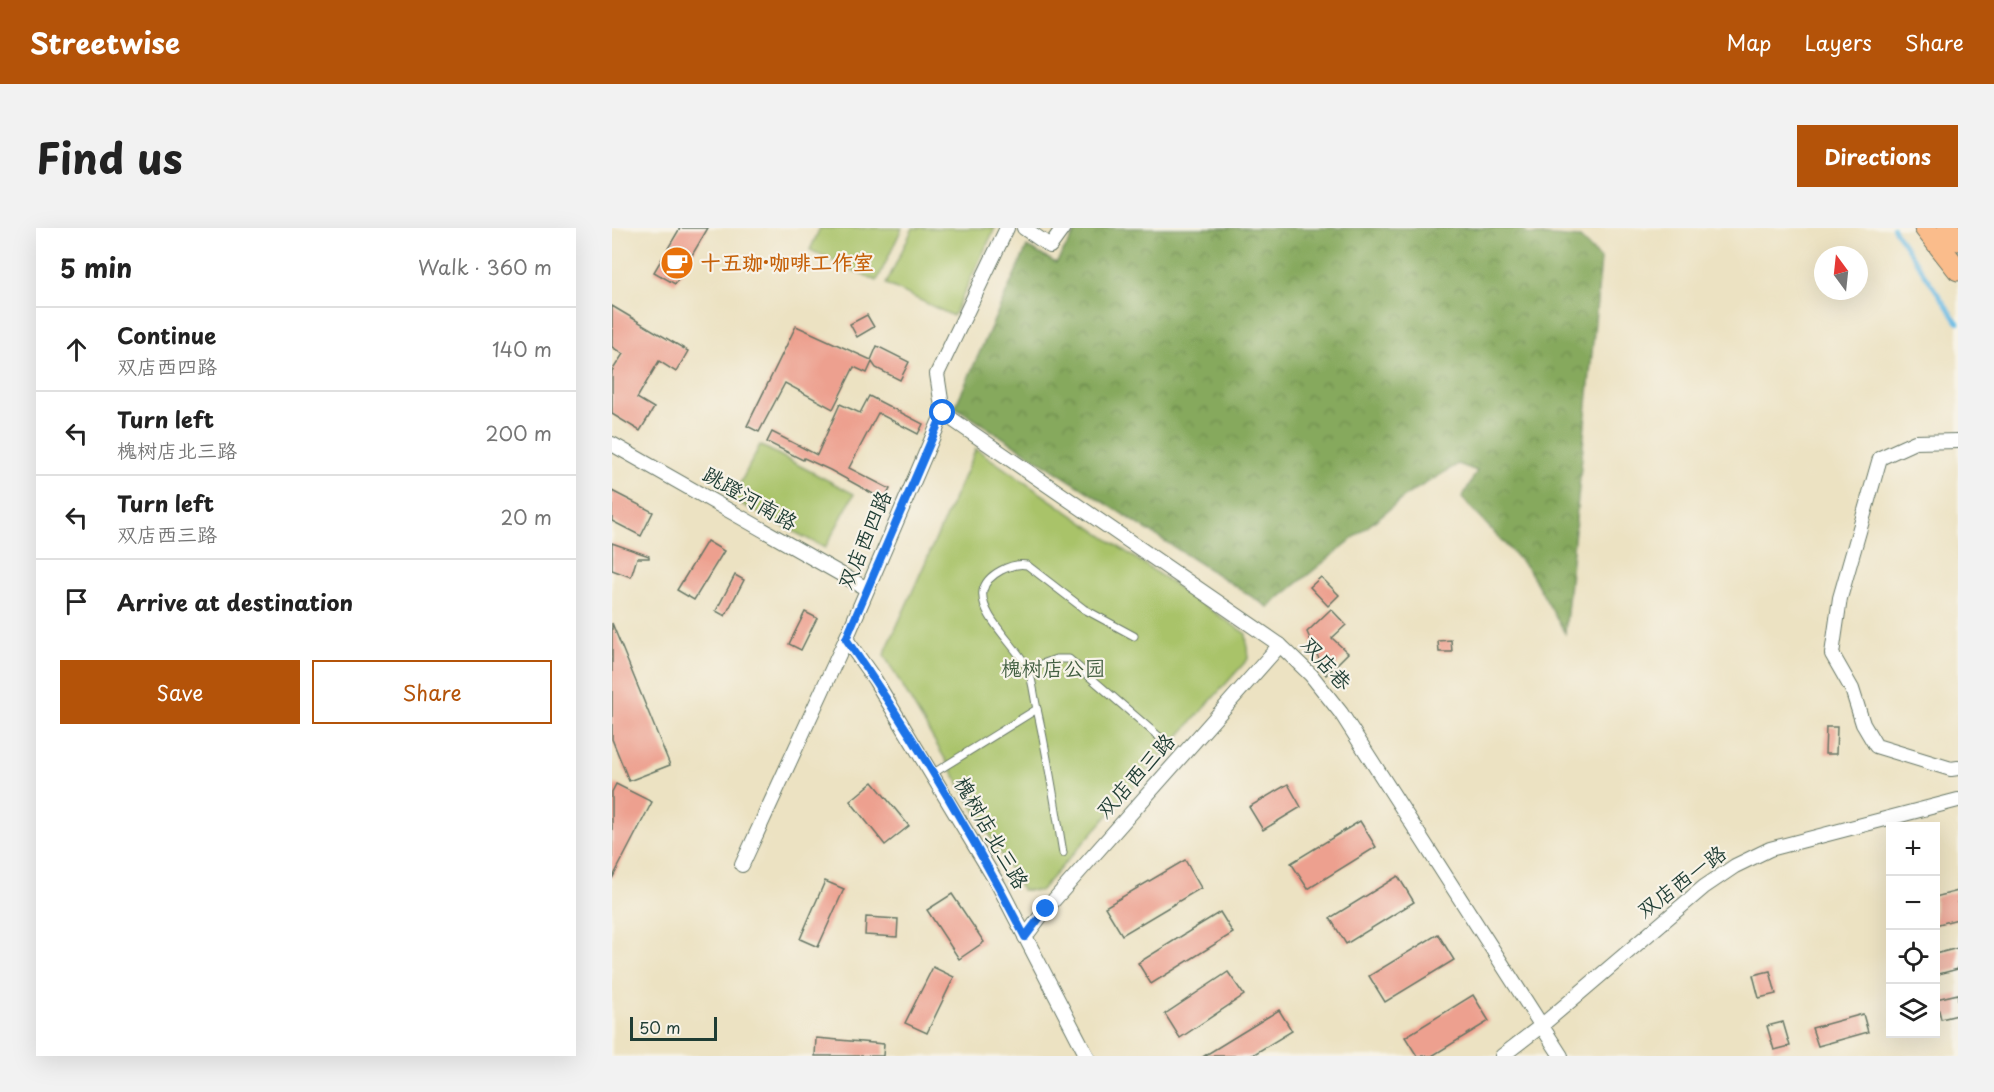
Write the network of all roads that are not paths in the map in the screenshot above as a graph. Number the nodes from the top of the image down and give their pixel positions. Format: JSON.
{"nodes":[{"id":1,"x":1007,"y":228,"type":"edge"},
{"id":2,"x":1024,"y":228,"type":"edge"},
{"id":3,"x":1063,"y":228,"type":"edge"},
{"id":4,"x":1925,"y":228,"type":"edge"},
{"id":5,"x":1948,"y":228,"type":"edge"},
{"id":6,"x":1958,"y":240,"type":"edge"},
{"id":7,"x":1958,"y":270,"type":"edge"},
{"id":8,"x":943,"y":413,"type":"junction"},
{"id":9,"x":1958,"y":441,"type":"edge"},
{"id":10,"x":612,"y":444,"type":"edge"},
{"id":11,"x":867,"y":589,"type":"junction"},
{"id":12,"x":1134,"y":636,"type":"dead end"},
{"id":13,"x":846,"y":639,"type":"junction"},
{"id":14,"x":1280,"y":645,"type":"junction"},
{"id":15,"x":1028,"y":669,"type":"junction"},
{"id":16,"x":1037,"y":709,"type":"junction"},
{"id":17,"x":1164,"y":741,"type":"dead end"},
{"id":18,"x":1958,"y":768,"type":"edge"},
{"id":19,"x":932,"y":774,"type":"junction"},
{"id":20,"x":1958,"y":800,"type":"edge"},
{"id":21,"x":1063,"y":854,"type":"dead end"},
{"id":22,"x":742,"y":865,"type":"dead end"},
{"id":23,"x":1025,"y":937,"type":"junction"},
{"id":24,"x":1541,"y":1026,"type":"junction"},
{"id":25,"x":1088,"y":1056,"type":"edge"},
{"id":26,"x":1502,"y":1056,"type":"edge"},
{"id":27,"x":1561,"y":1056,"type":"edge"}],
"edges":[{"from":1,"to":8,"type":"street"},
{"from":2,"to":3,"type":"street"},
{"from":4,"to":7,"type":"main road"},
{"from":5,"to":6,"type":"main road"},
{"from":8,"to":11,"type":"street","name":"双店西四路"},
{"from":8,"to":14,"type":"street","name":"双店巷"},
{"from":9,"to":18,"type":"street"},
{"from":10,"to":11,"type":"street","name":"跳蹬河南路"},
{"from":11,"to":13,"type":"street","name":"双店西四路"},
{"from":12,"to":15,"type":"lane"},
{"from":13,"to":19,"type":"street","name":"槐树店北三路"},
{"from":13,"to":22,"type":"street","name":"双店西四路"},
{"from":14,"to":23,"type":"street","name":"双店西三路"},
{"from":14,"to":24,"type":"street","name":"双店巷"},
{"from":15,"to":16,"type":"lane"},
{"from":15,"to":17,"type":"lane"},
{"from":16,"to":19,"type":"lane"},
{"from":16,"to":21,"type":"lane"},
{"from":19,"to":23,"type":"street","name":"槐树店北三路"},
{"from":20,"to":24,"type":"street","name":"双店西一路"},
{"from":23,"to":25,"type":"street","name":"槐树店北三路"},
{"from":24,"to":26,"type":"street","name":"双店西一路"},
{"from":24,"to":27,"type":"street","name":"双店巷"}]}
